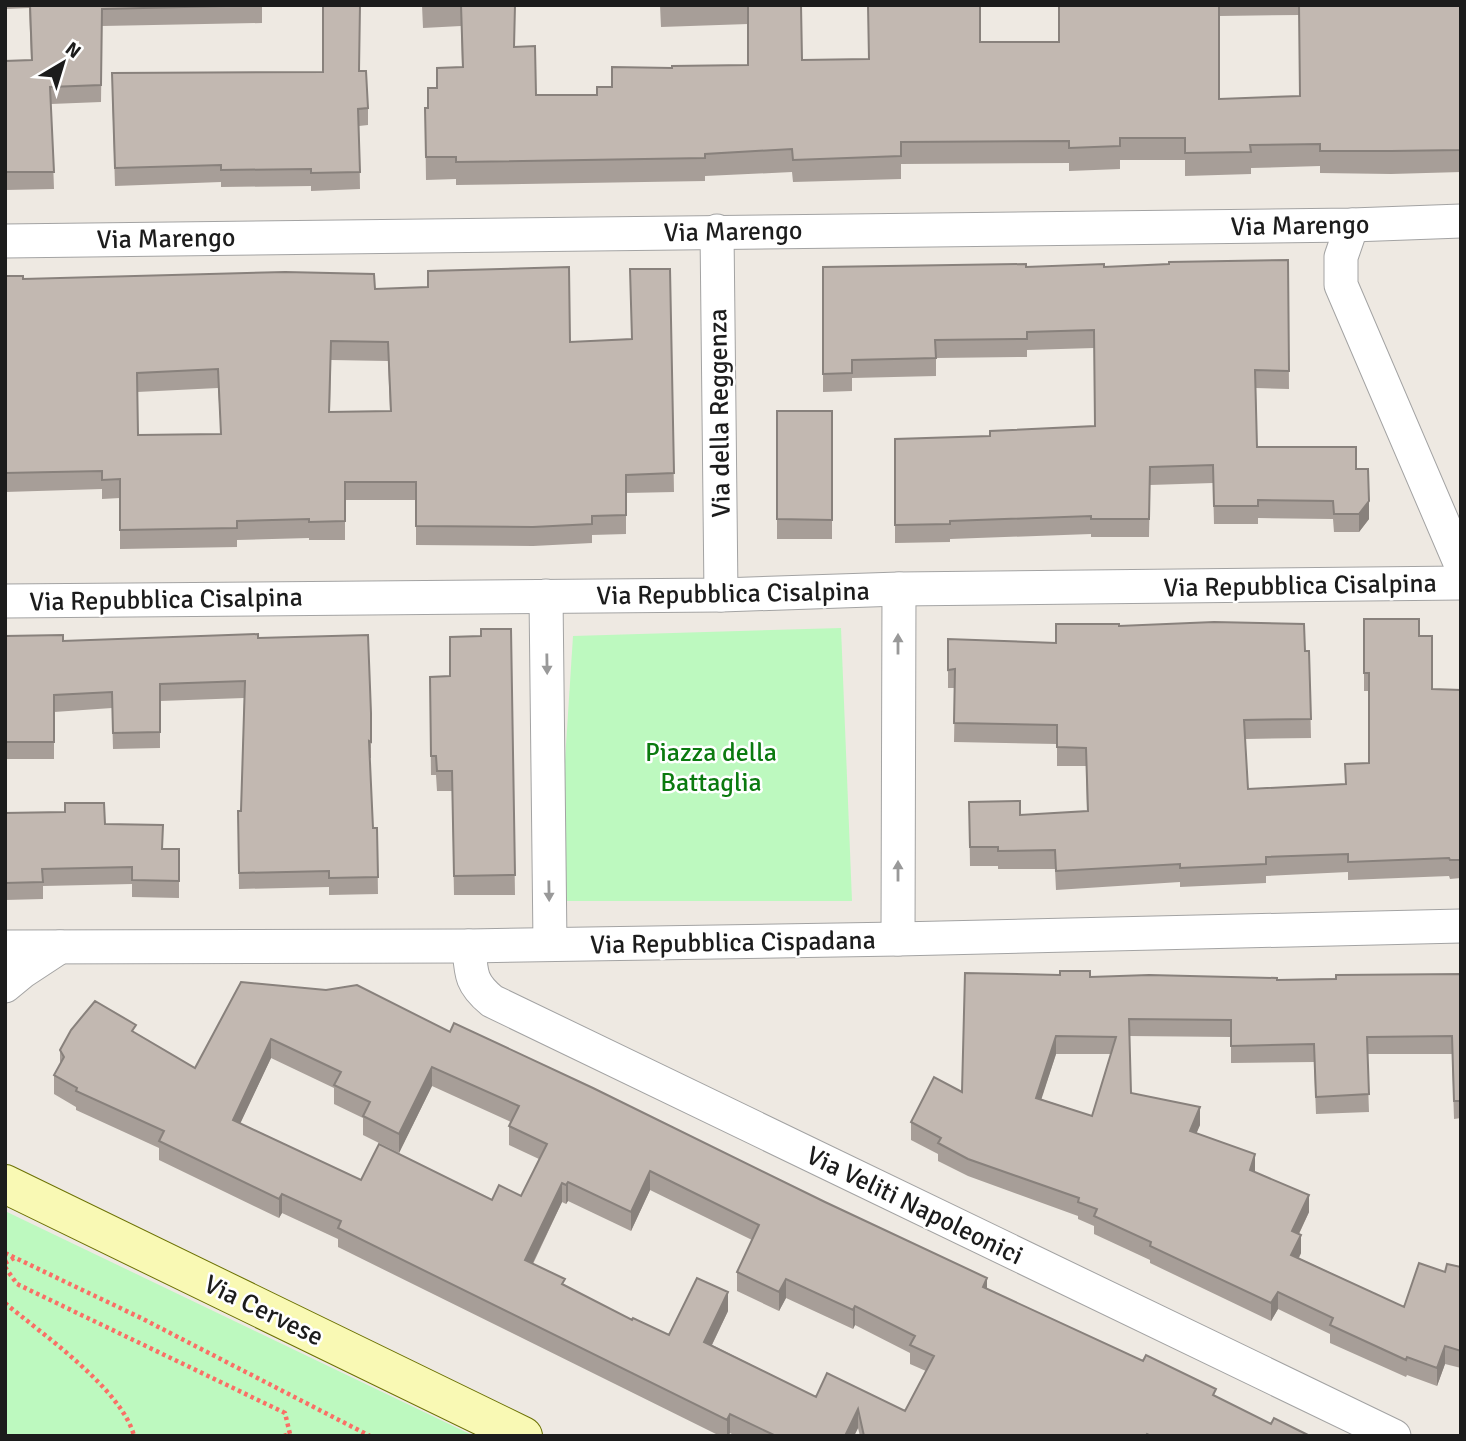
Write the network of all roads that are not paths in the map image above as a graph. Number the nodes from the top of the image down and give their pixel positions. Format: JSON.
{"nodes":[{"id":1,"x":1461,"y":221,"type":"edge"},
{"id":2,"x":1352,"y":225,"type":"junction"},
{"id":3,"x":716,"y":231,"type":"junction"},
{"id":4,"x":5,"y":241,"type":"edge"},
{"id":5,"x":1461,"y":565,"type":"edge"},
{"id":6,"x":1461,"y":583,"type":"edge"},
{"id":7,"x":898,"y":589,"type":"junction"},
{"id":8,"x":721,"y":595,"type":"junction"},
{"id":9,"x":546,"y":596,"type":"junction"},
{"id":10,"x":5,"y":601,"type":"edge"},
{"id":11,"x":1461,"y":926,"type":"edge"},
{"id":12,"x":898,"y":939,"type":"junction"},
{"id":13,"x":550,"y":944,"type":"junction"},
{"id":14,"x":469,"y":946,"type":"junction"},
{"id":15,"x":5,"y":947,"type":"edge"},
{"id":16,"x":60,"y":947,"type":"junction"},
{"id":17,"x":5,"y":986,"type":"edge"},
{"id":18,"x":5,"y":1185,"type":"edge"},
{"id":19,"x":523,"y":1436,"type":"edge"},
{"id":20,"x":1394,"y":1436,"type":"edge"}],
"edges":[{"from":1,"to":2,"type":"street","name":"Via Marengo"},
{"from":2,"to":3,"type":"street","name":"Via Marengo"},
{"from":2,"to":5,"type":"street"},
{"from":3,"to":4,"type":"street","name":"Via Marengo"},
{"from":3,"to":8,"type":"street","name":"Via della Reggenza"},
{"from":6,"to":7,"type":"street","name":"Via Repubblica Cisalpina"},
{"from":7,"to":8,"type":"street","name":"Via Repubblica Cisalpina"},
{"from":12,"to":7,"type":"street","one_way":true},
{"from":8,"to":9,"type":"street","name":"Via Repubblica Cisalpina"},
{"from":9,"to":10,"type":"street","name":"Via Repubblica Cisalpina"},
{"from":9,"to":13,"type":"street","one_way":true},
{"from":11,"to":12,"type":"street","name":"Via Repubblica Cispadana"},
{"from":12,"to":13,"type":"street","name":"Via Repubblica Cispadana"},
{"from":13,"to":14,"type":"street","name":"Via Repubblica Cispadana"},
{"from":14,"to":16,"type":"street","name":"Via Repubblica Cispadana"},
{"from":14,"to":20,"type":"street","name":"Via Veliti Napoleonici"},
{"from":15,"to":16,"type":"street","name":"Via Repubblica Cispadana"},
{"from":16,"to":17,"type":"street"},
{"from":18,"to":19,"type":"main road","name":"Via Cervese"}]}
